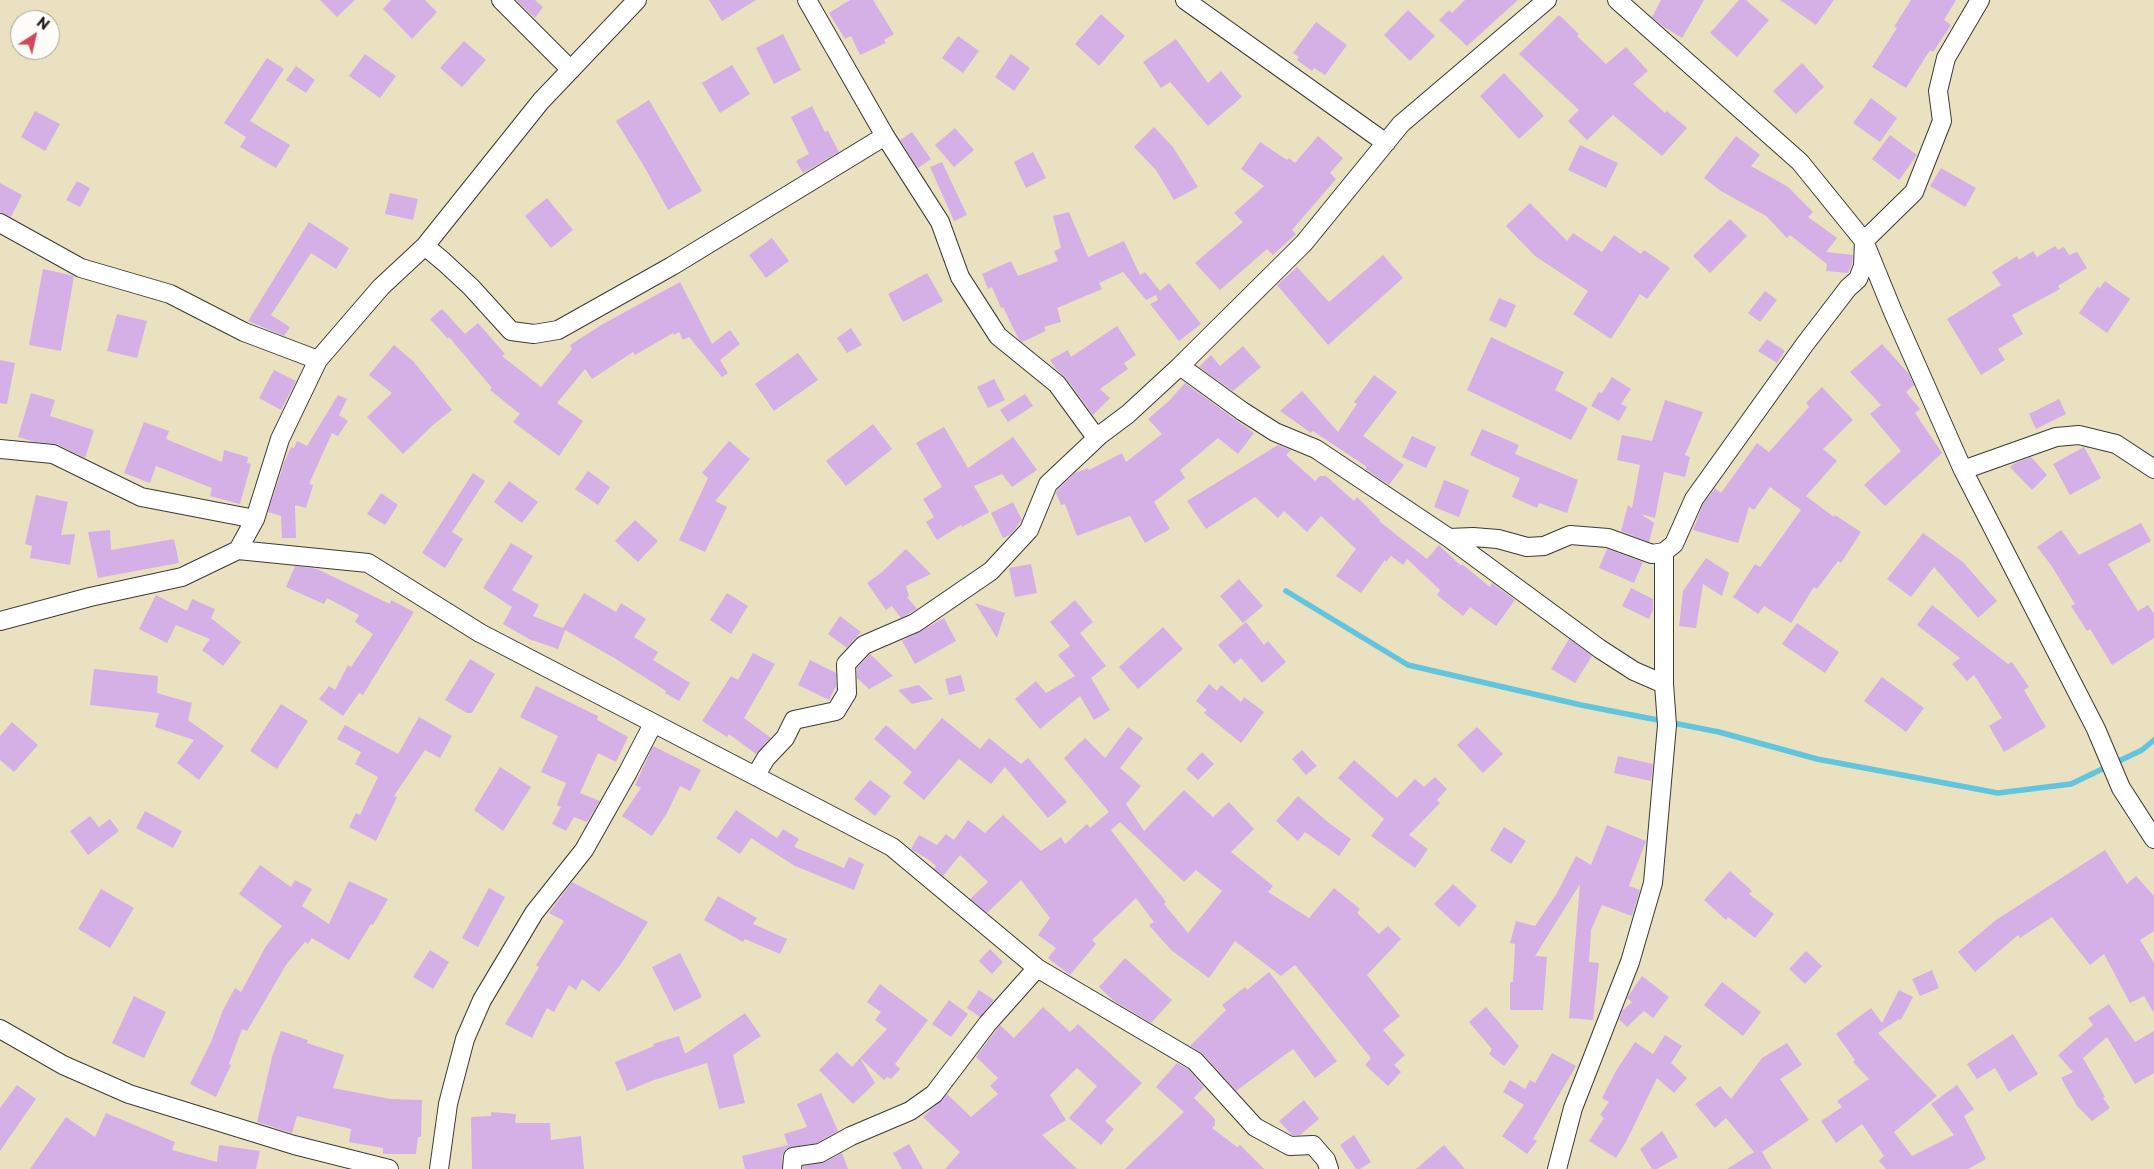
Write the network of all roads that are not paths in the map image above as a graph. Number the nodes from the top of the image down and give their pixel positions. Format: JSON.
{"nodes":[{"id":1,"x":501,"y":0,"type":"edge"},
{"id":2,"x":637,"y":0,"type":"edge"},
{"id":3,"x":807,"y":0,"type":"edge"},
{"id":4,"x":1185,"y":0,"type":"edge"},
{"id":5,"x":1547,"y":0,"type":"edge"},
{"id":6,"x":1617,"y":0,"type":"edge"},
{"id":7,"x":1980,"y":0,"type":"edge"},
{"id":8,"x":571,"y":70,"type":"junction"},
{"id":9,"x":885,"y":136,"type":"junction"},
{"id":10,"x":1386,"y":143,"type":"junction"},
{"id":11,"x":0,"y":223,"type":"edge"},
{"id":12,"x":1864,"y":241,"type":"junction"},
{"id":13,"x":425,"y":246,"type":"junction"},
{"id":14,"x":318,"y":360,"type":"junction"},
{"id":15,"x":1180,"y":366,"type":"junction"},
{"id":16,"x":1100,"y":435,"type":"junction"},
{"id":17,"x":0,"y":449,"type":"edge"},
{"id":18,"x":2154,"y":469,"type":"edge"},
{"id":19,"x":1963,"y":470,"type":"junction"},
{"id":20,"x":255,"y":519,"type":"junction"},
{"id":21,"x":1449,"y":538,"type":"junction"},
{"id":22,"x":238,"y":550,"type":"junction"},
{"id":23,"x":1664,"y":552,"type":"junction"},
{"id":24,"x":0,"y":621,"type":"edge"},
{"id":25,"x":1664,"y":684,"type":"junction"},
{"id":26,"x":653,"y":724,"type":"junction"},
{"id":27,"x":756,"y":775,"type":"junction"},
{"id":28,"x":2154,"y":839,"type":"edge"},
{"id":29,"x":1037,"y":968,"type":"junction"},
{"id":30,"x":0,"y":1029,"type":"edge"},
{"id":31,"x":388,"y":1169,"type":"edge"},
{"id":32,"x":438,"y":1169,"type":"edge"},
{"id":33,"x":792,"y":1169,"type":"edge"},
{"id":34,"x":1329,"y":1169,"type":"edge"},
{"id":35,"x":1557,"y":1169,"type":"edge"}],
"edges":[{"from":1,"to":8,"type":"street"},
{"from":2,"to":8,"type":"street"},
{"from":3,"to":9,"type":"street"},
{"from":4,"to":10,"type":"street"},
{"from":5,"to":10,"type":"street"},
{"from":6,"to":12,"type":"street"},
{"from":7,"to":12,"type":"street"},
{"from":8,"to":13,"type":"street"},
{"from":9,"to":13,"type":"street"},
{"from":9,"to":16,"type":"street"},
{"from":10,"to":15,"type":"street"},
{"from":11,"to":14,"type":"street"},
{"from":12,"to":19,"type":"street"},
{"from":12,"to":23,"type":"street"},
{"from":13,"to":14,"type":"street"},
{"from":14,"to":20,"type":"street"},
{"from":15,"to":16,"type":"street"},
{"from":15,"to":21,"type":"street"},
{"from":16,"to":27,"type":"street"},
{"from":17,"to":20,"type":"street"},
{"from":18,"to":19,"type":"street"},
{"from":19,"to":28,"type":"street"},
{"from":20,"to":22,"type":"street"},
{"from":21,"to":23,"type":"street"},
{"from":21,"to":25,"type":"street"},
{"from":22,"to":24,"type":"street"},
{"from":22,"to":26,"type":"street"},
{"from":23,"to":25,"type":"street"},
{"from":25,"to":35,"type":"street"},
{"from":26,"to":27,"type":"street"},
{"from":26,"to":32,"type":"street"},
{"from":27,"to":29,"type":"street"},
{"from":29,"to":33,"type":"street"},
{"from":29,"to":34,"type":"street"},
{"from":30,"to":31,"type":"street"}]}
